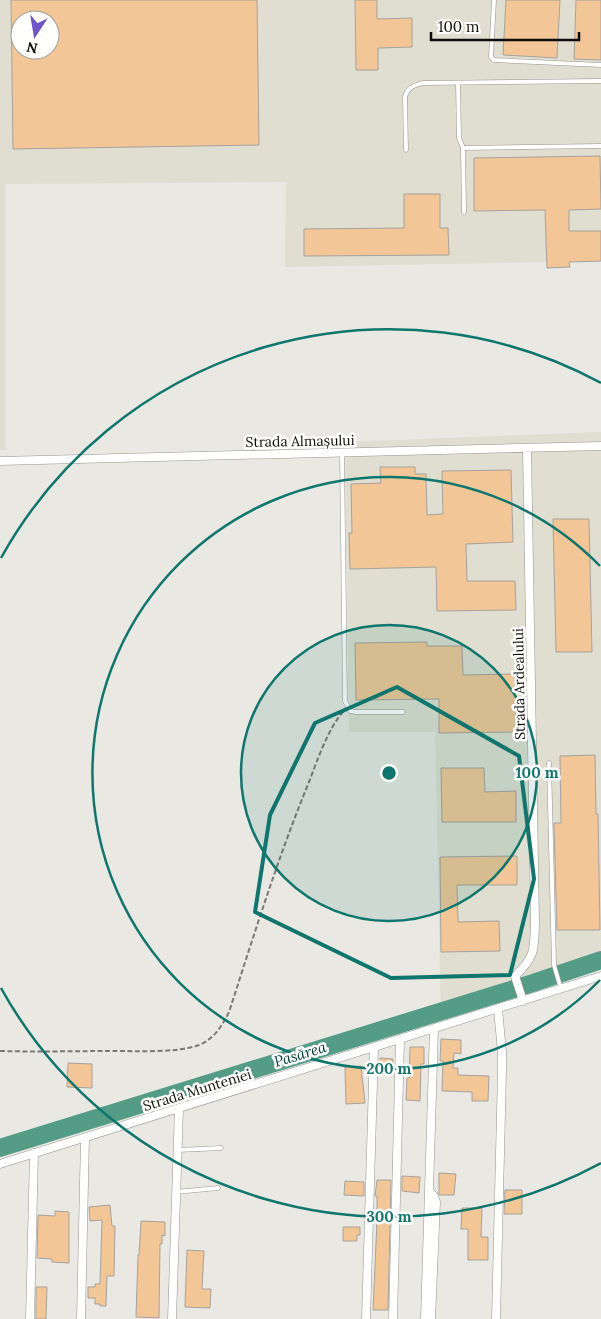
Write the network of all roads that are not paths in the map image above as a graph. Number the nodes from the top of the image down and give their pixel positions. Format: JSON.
{"nodes":[{"id":1,"x":494,"y":0,"type":"edge"},
{"id":2,"x":601,"y":65,"type":"edge"},
{"id":3,"x":601,"y":81,"type":"edge"},
{"id":4,"x":458,"y":82,"type":"junction"},
{"id":5,"x":601,"y":146,"type":"edge"},
{"id":6,"x":463,"y":148,"type":"junction"},
{"id":7,"x":406,"y":150,"type":"dead end"},
{"id":8,"x":464,"y":212,"type":"dead end"},
{"id":9,"x":601,"y":446,"type":"edge"},
{"id":10,"x":527,"y":448,"type":"junction"},
{"id":11,"x":342,"y":453,"type":"junction"},
{"id":12,"x":0,"y":461,"type":"edge"},
{"id":13,"x":403,"y":712,"type":"dead end"},
{"id":14,"x":549,"y":762,"type":"dead end"},
{"id":15,"x":601,"y":976,"type":"edge"},
{"id":16,"x":559,"y":985,"type":"junction"},
{"id":17,"x":522,"y":998,"type":"junction"},
{"id":18,"x":498,"y":1009,"type":"junction"},
{"id":19,"x":434,"y":1029,"type":"junction"},
{"id":20,"x":400,"y":1039,"type":"junction"},
{"id":21,"x":374,"y":1048,"type":"junction"},
{"id":22,"x":179,"y":1108,"type":"junction"},
{"id":23,"x":85,"y":1138,"type":"junction"},
{"id":24,"x":220,"y":1148,"type":"dead end"},
{"id":25,"x":178,"y":1150,"type":"junction"},
{"id":26,"x":34,"y":1153,"type":"junction"},
{"id":27,"x":0,"y":1164,"type":"edge"},
{"id":28,"x":218,"y":1188,"type":"dead end"},
{"id":29,"x":176,"y":1192,"type":"junction"},
{"id":30,"x":429,"y":1192,"type":"junction"},
{"id":31,"x":30,"y":1319,"type":"edge"},
{"id":32,"x":81,"y":1319,"type":"edge"},
{"id":33,"x":172,"y":1319,"type":"edge"},
{"id":34,"x":366,"y":1319,"type":"edge"},
{"id":35,"x":393,"y":1319,"type":"edge"},
{"id":36,"x":425,"y":1319,"type":"edge"},
{"id":37,"x":431,"y":1319,"type":"edge"},
{"id":38,"x":496,"y":1319,"type":"edge"}],
"edges":[{"from":1,"to":2,"type":"lane"},
{"from":3,"to":4,"type":"lane"},
{"from":4,"to":6,"type":"lane"},
{"from":4,"to":7,"type":"lane"},
{"from":5,"to":6,"type":"lane"},
{"from":6,"to":8,"type":"lane"},
{"from":9,"to":10,"type":"street","name":"Strada Almașului"},
{"from":10,"to":11,"type":"street","name":"Strada Almașului"},
{"from":10,"to":17,"type":"street","name":"Strada Ardealului"},
{"from":11,"to":12,"type":"street","name":"Strada Almașului"},
{"from":11,"to":13,"type":"lane"},
{"from":14,"to":16,"type":"lane"},
{"from":15,"to":16,"type":"street","name":"Strada Munteniei"},
{"from":16,"to":17,"type":"street","name":"Strada Munteniei"},
{"from":17,"to":18,"type":"street","name":"Strada Munteniei"},
{"from":18,"to":19,"type":"street","name":"Strada Munteniei"},
{"from":18,"to":38,"type":"street"},
{"from":19,"to":20,"type":"street","name":"Strada Munteniei"},
{"from":19,"to":30,"type":"street"},
{"from":20,"to":21,"type":"street","name":"Strada Munteniei"},
{"from":20,"to":35,"type":"street"},
{"from":21,"to":22,"type":"street","name":"Strada Munteniei"},
{"from":21,"to":34,"type":"street"},
{"from":22,"to":23,"type":"street","name":"Strada Munteniei"},
{"from":22,"to":25,"type":"street"},
{"from":23,"to":26,"type":"street","name":"Strada Munteniei"},
{"from":23,"to":32,"type":"street"},
{"from":24,"to":25,"type":"lane"},
{"from":25,"to":29,"type":"street"},
{"from":26,"to":27,"type":"street","name":"Strada Munteniei"},
{"from":26,"to":31,"type":"street"},
{"from":28,"to":29,"type":"lane"},
{"from":29,"to":33,"type":"street"},
{"from":30,"to":36,"type":"street"},
{"from":30,"to":37,"type":"street"}]}
